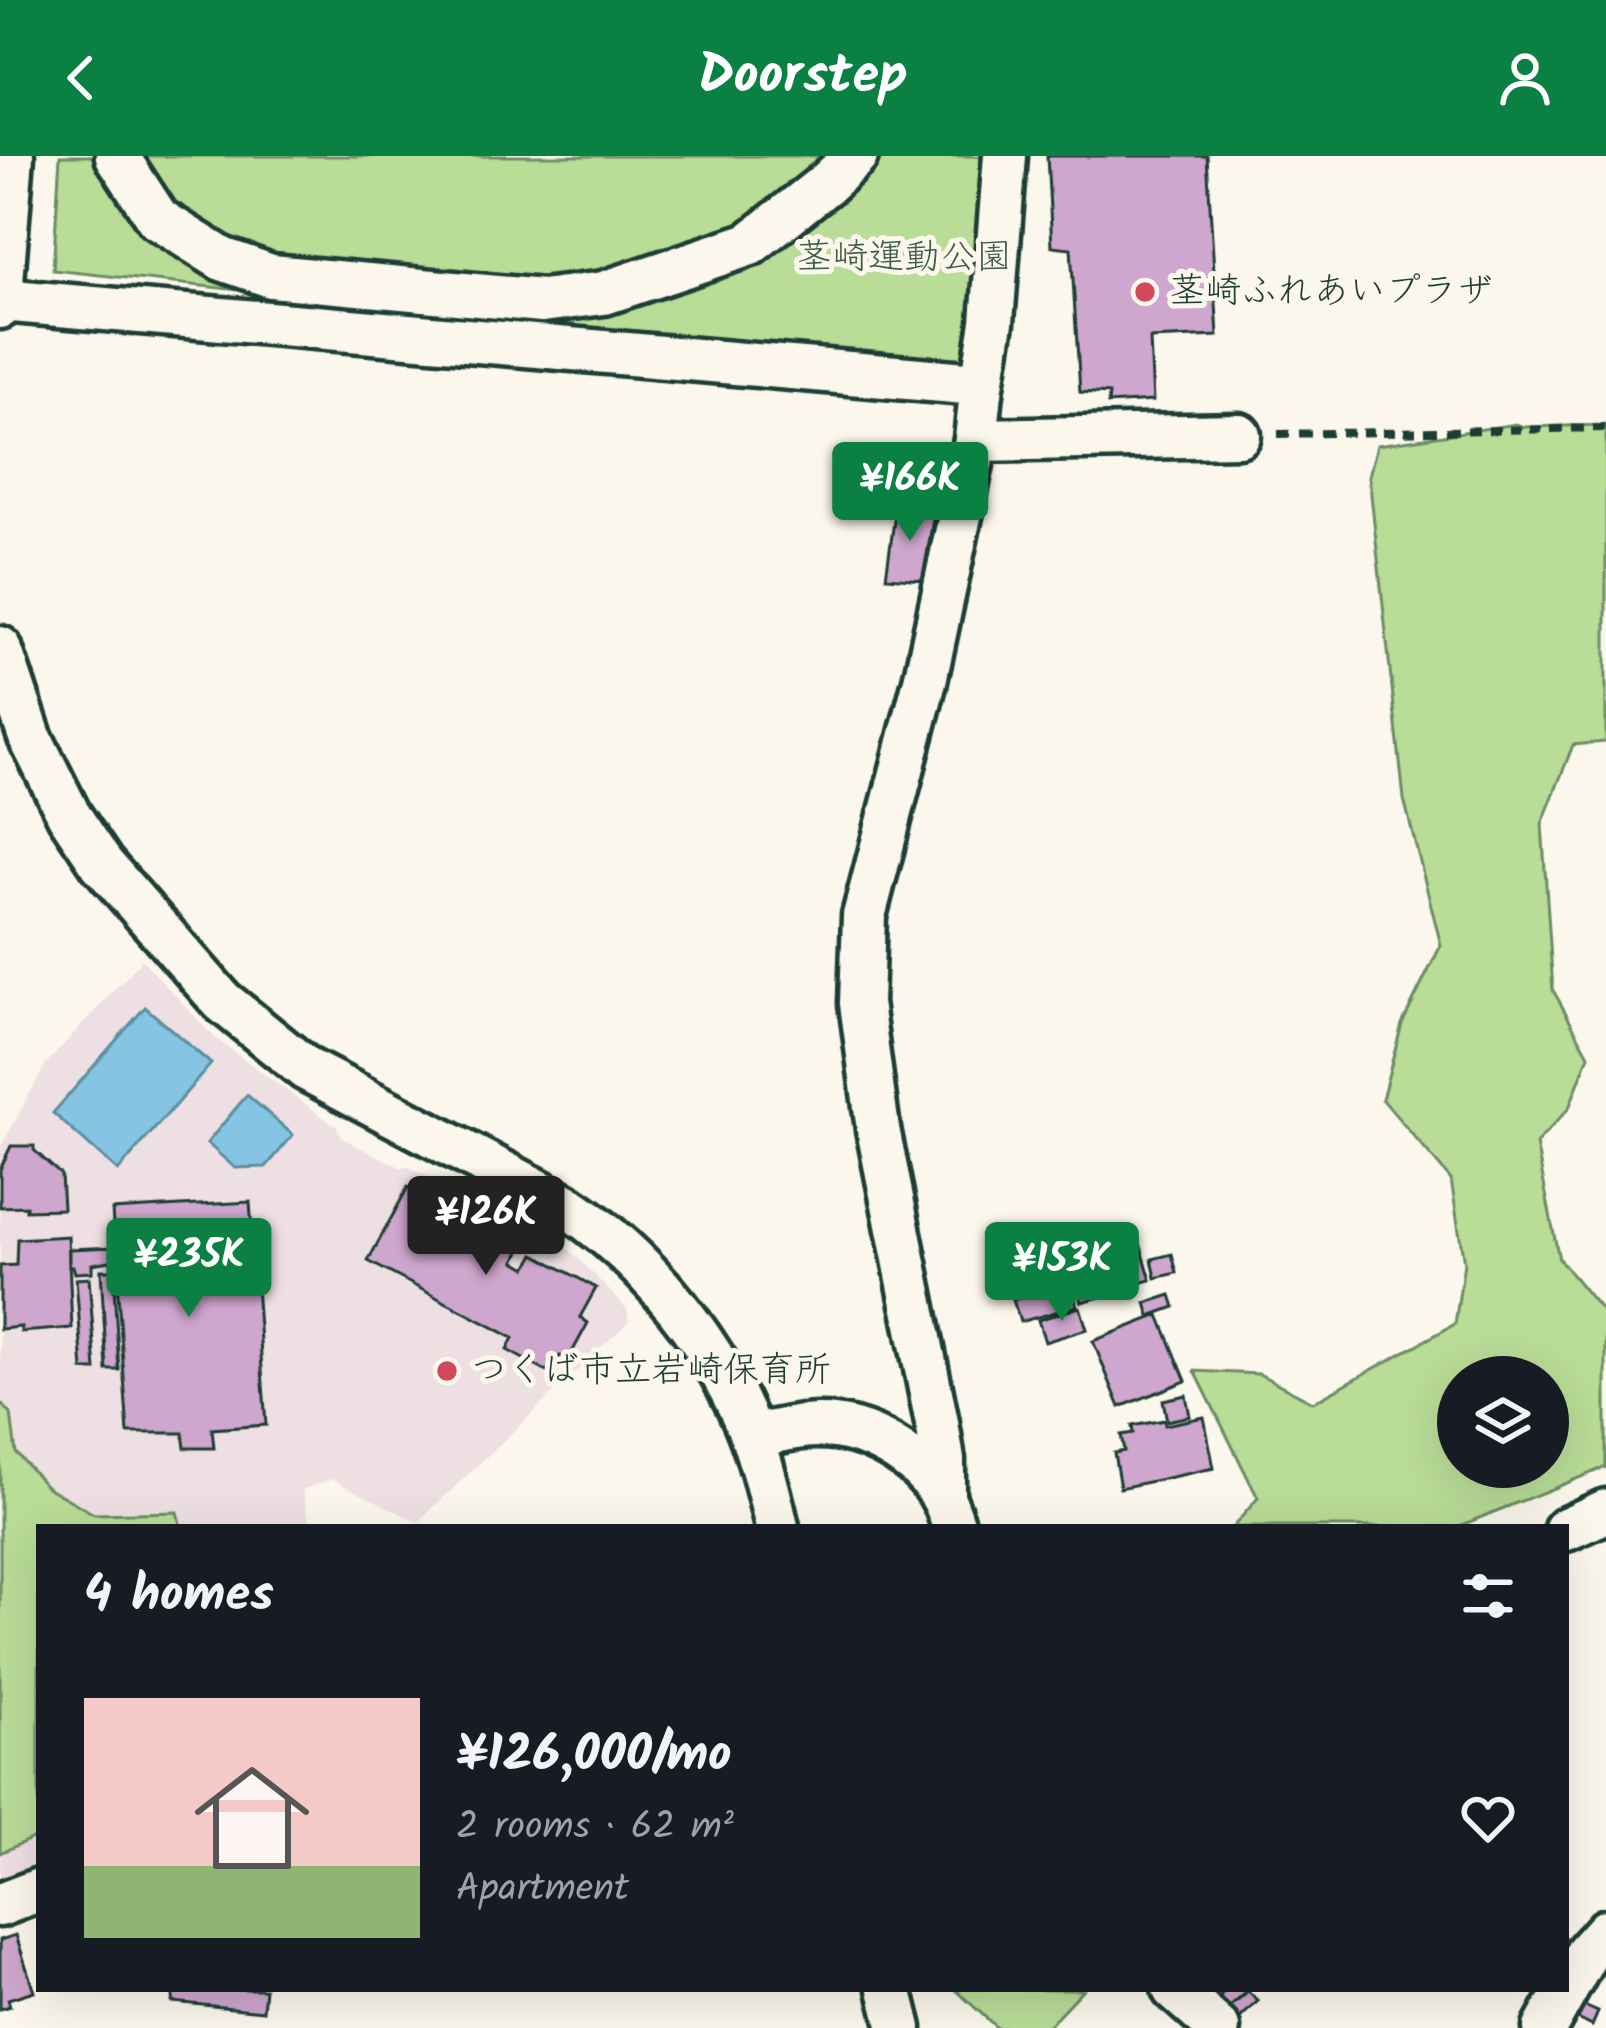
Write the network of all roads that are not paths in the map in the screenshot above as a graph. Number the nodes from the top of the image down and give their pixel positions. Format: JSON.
{"nodes":[{"id":1,"x":12,"y":156,"type":"edge"},
{"id":2,"x":117,"y":156,"type":"edge"},
{"id":3,"x":856,"y":156,"type":"edge"},
{"id":4,"x":1005,"y":156,"type":"edge"},
{"id":5,"x":0,"y":304,"type":"edge"},
{"id":6,"x":981,"y":392,"type":"junction"},
{"id":7,"x":1239,"y":435,"type":"road end"},
{"id":8,"x":976,"y":440,"type":"junction"},
{"id":9,"x":0,"y":649,"type":"edge"},
{"id":10,"x":752,"y":1436,"type":"junction"},
{"id":11,"x":1606,"y":1510,"type":"edge"},
{"id":12,"x":948,"y":1512,"type":"edge"},
{"id":13,"x":776,"y":1524,"type":"edge"},
{"id":14,"x":1569,"y":1528,"type":"edge"},
{"id":15,"x":36,"y":1891,"type":"edge"},
{"id":16,"x":0,"y":1905,"type":"edge"},
{"id":17,"x":1606,"y":1931,"type":"edge"},
{"id":18,"x":1569,"y":1985,"type":"edge"},
{"id":19,"x":891,"y":1992,"type":"edge"},
{"id":20,"x":1177,"y":1992,"type":"edge"},
{"id":21,"x":1565,"y":1992,"type":"edge"},
{"id":22,"x":900,"y":2028,"type":"edge"},
{"id":23,"x":1218,"y":2028,"type":"edge"},
{"id":24,"x":1545,"y":2028,"type":"edge"}],
"edges":[{"from":1,"to":5,"type":"street"},
{"from":2,"to":3,"type":"street"},
{"from":4,"to":6,"type":"street"},
{"from":5,"to":6,"type":"street"},
{"from":6,"to":8,"type":"street"},
{"from":7,"to":8,"type":"street"},
{"from":8,"to":12,"type":"street"},
{"from":9,"to":10,"type":"street"},
{"from":10,"to":12,"type":"street"},
{"from":10,"to":13,"type":"street"},
{"from":11,"to":14,"type":"street"},
{"from":15,"to":16,"type":"street"},
{"from":17,"to":18,"type":"street"},
{"from":19,"to":22,"type":"street"},
{"from":20,"to":23,"type":"street"},
{"from":21,"to":24,"type":"street"}]}
